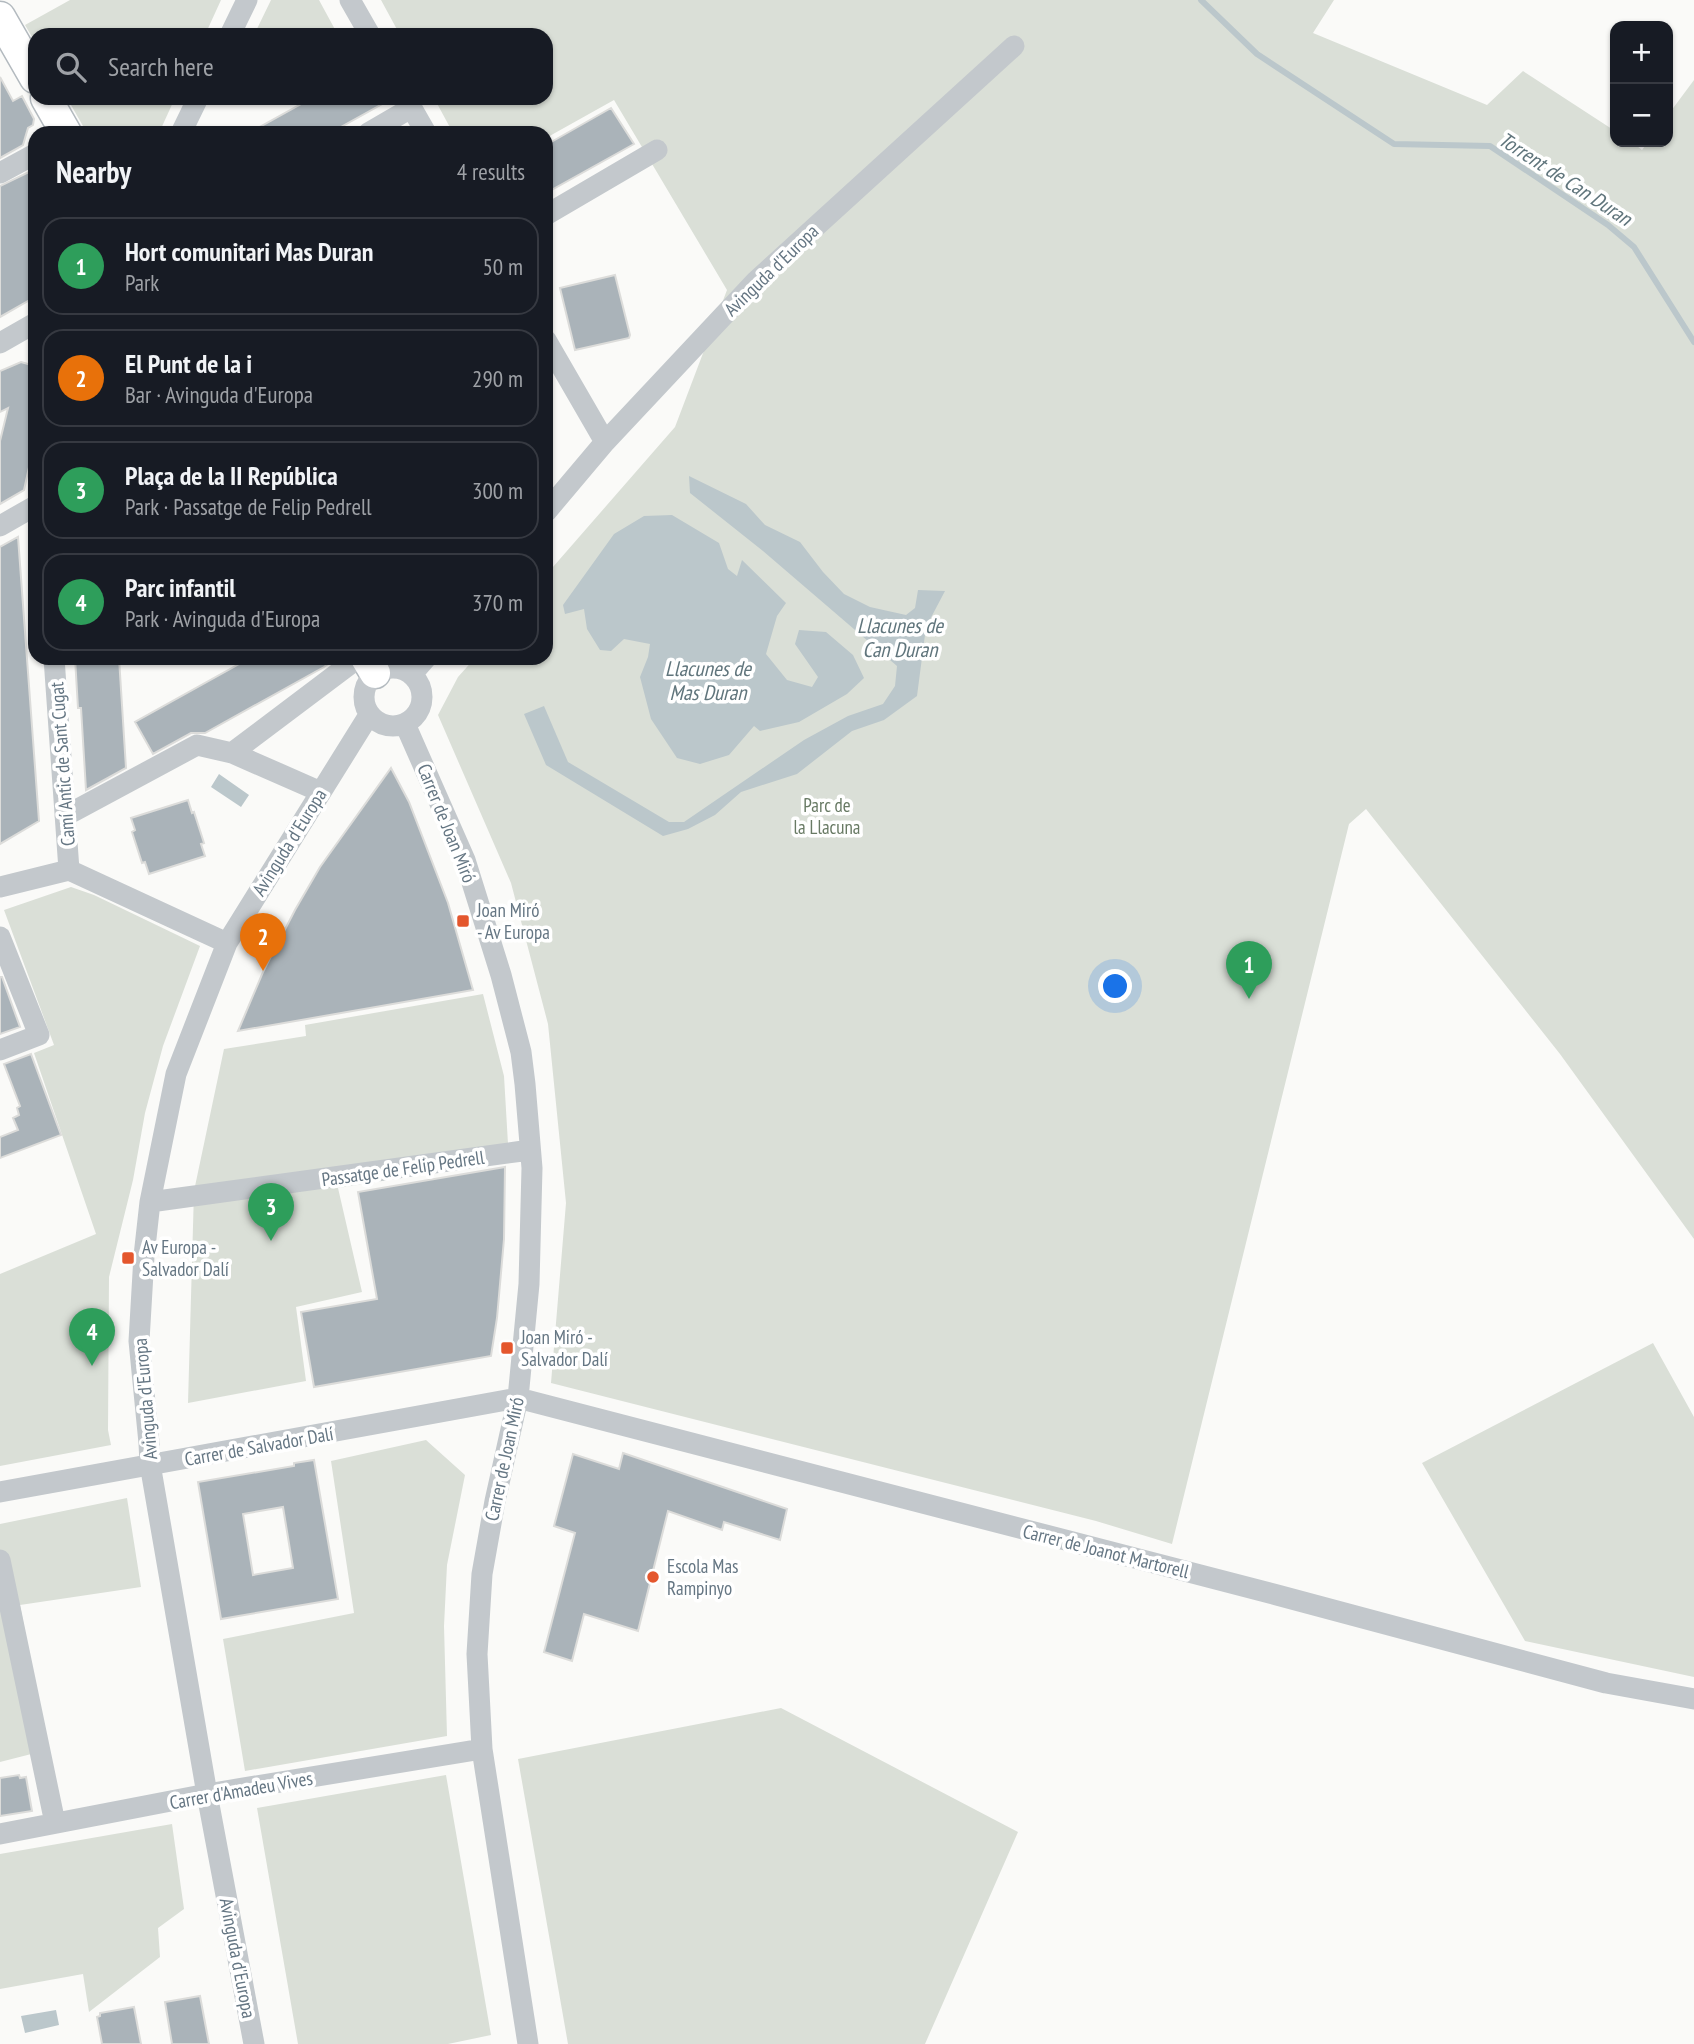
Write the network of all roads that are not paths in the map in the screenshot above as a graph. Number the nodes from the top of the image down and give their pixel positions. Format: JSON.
{"nodes":[{"id":1,"x":11,"y":0,"type":"edge"},
{"id":2,"x":247,"y":0,"type":"edge"},
{"id":3,"x":350,"y":0,"type":"edge"},
{"id":4,"x":0,"y":15,"type":"edge"},
{"id":5,"x":233,"y":28,"type":"edge"},
{"id":6,"x":366,"y":28,"type":"edge"},
{"id":7,"x":1014,"y":46,"type":"dead end"},
{"id":8,"x":28,"y":65,"type":"edge"},
{"id":9,"x":50,"y":105,"type":"edge"},
{"id":10,"x":195,"y":105,"type":"edge"},
{"id":11,"x":406,"y":105,"type":"edge"},
{"id":12,"x":410,"y":105,"type":"edge"},
{"id":13,"x":62,"y":126,"type":"edge"},
{"id":14,"x":184,"y":126,"type":"edge"},
{"id":15,"x":378,"y":126,"type":"edge"},
{"id":16,"x":422,"y":126,"type":"edge"},
{"id":17,"x":657,"y":150,"type":"dead end"},
{"id":18,"x":28,"y":158,"type":"edge"},
{"id":19,"x":0,"y":173,"type":"edge"},
{"id":20,"x":553,"y":211,"type":"edge"},
{"id":21,"x":28,"y":327,"type":"edge"},
{"id":22,"x":0,"y":343,"type":"edge"},
{"id":23,"x":553,"y":352,"type":"edge"},
{"id":24,"x":605,"y":442,"type":"junction"},
{"id":25,"x":553,"y":504,"type":"edge"},
{"id":26,"x":28,"y":510,"type":"edge"},
{"id":27,"x":0,"y":526,"type":"edge"},
{"id":28,"x":54,"y":665,"type":"edge"},
{"id":29,"x":363,"y":665,"type":"edge"},
{"id":30,"x":367,"y":665,"type":"edge"},
{"id":31,"x":374,"y":665,"type":"edge"},
{"id":32,"x":419,"y":666,"type":"edge"},
{"id":33,"x":369,"y":715,"type":"junction"},
{"id":34,"x":405,"y":724,"type":"junction"},
{"id":35,"x":232,"y":753,"type":"junction"},
{"id":36,"x":321,"y":792,"type":"junction"},
{"id":37,"x":65,"y":817,"type":"junction"},
{"id":38,"x":69,"y":870,"type":"junction"},
{"id":39,"x":0,"y":887,"type":"edge"},
{"id":40,"x":0,"y":937,"type":"edge"},
{"id":41,"x":227,"y":943,"type":"junction"},
{"id":42,"x":0,"y":1050,"type":"edge"},
{"id":43,"x":530,"y":1150,"type":"junction"},
{"id":44,"x":150,"y":1202,"type":"junction"},
{"id":45,"x":518,"y":1398,"type":"junction"},
{"id":46,"x":150,"y":1464,"type":"junction"},
{"id":47,"x":0,"y":1492,"type":"edge"},
{"id":48,"x":0,"y":1560,"type":"edge"},
{"id":49,"x":1694,"y":1699,"type":"edge"},
{"id":50,"x":482,"y":1749,"type":"junction"},
{"id":51,"x":207,"y":1794,"type":"junction"},
{"id":52,"x":55,"y":1823,"type":"junction"},
{"id":53,"x":0,"y":1834,"type":"edge"},
{"id":54,"x":254,"y":2044,"type":"edge"},
{"id":55,"x":528,"y":2044,"type":"edge"}],
"edges":[{"from":1,"to":4,"type":"street"},
{"from":2,"to":5,"type":"street"},
{"from":3,"to":6,"type":"street"},
{"from":4,"to":8,"type":"street"},
{"from":7,"to":24,"type":"street","name":"Avinguda d'Europa"},
{"from":9,"to":13,"type":"street"},
{"from":10,"to":14,"type":"street"},
{"from":11,"to":15,"type":"street"},
{"from":12,"to":16,"type":"street"},
{"from":17,"to":20,"type":"street"},
{"from":18,"to":19,"type":"street"},
{"from":21,"to":22,"type":"street"},
{"from":23,"to":24,"type":"street"},
{"from":24,"to":25,"type":"street","name":"Avinguda d'Europa"},
{"from":26,"to":27,"type":"street"},
{"from":28,"to":37,"type":"street","name":"Camí Antic de Sant Cugat"},
{"from":29,"to":35,"type":"street"},
{"from":30,"to":33,"type":"street"},
{"from":31,"to":32,"type":"street"},
{"from":32,"to":34,"type":"street"},
{"from":33,"to":34,"type":"street"},
{"from":33,"to":36,"type":"street","name":"Avinguda d'Europa"},
{"from":34,"to":43,"type":"street","name":"Carrer de Joan Miró"},
{"from":35,"to":36,"type":"street"},
{"from":35,"to":37,"type":"street"},
{"from":36,"to":41,"type":"street","name":"Avinguda d'Europa"},
{"from":37,"to":38,"type":"street","name":"Camí Antic de Sant Cugat"},
{"from":38,"to":39,"type":"street"},
{"from":38,"to":41,"type":"street"},
{"from":40,"to":42,"type":"street"},
{"from":41,"to":44,"type":"street","name":"Avinguda d'Europa"},
{"from":43,"to":44,"type":"street","name":"Passatge de Felip Pedrell"},
{"from":43,"to":45,"type":"street","name":"Carrer de Joan Miró"},
{"from":44,"to":46,"type":"street","name":"Avinguda d'Europa"},
{"from":45,"to":46,"type":"street","name":"Carrer de Salvador Dalí"},
{"from":45,"to":49,"type":"street","name":"Carrer de Joanot Martorell"},
{"from":45,"to":50,"type":"street","name":"Carrer de Joan Miró"},
{"from":46,"to":47,"type":"street","name":"Carrer de Salvador Dalí"},
{"from":46,"to":51,"type":"street","name":"Avinguda d'Europa"},
{"from":48,"to":52,"type":"street"},
{"from":50,"to":51,"type":"street","name":"Carrer d'Amadeu Vives"},
{"from":50,"to":55,"type":"street","name":"Carrer de Joan Miró"},
{"from":51,"to":52,"type":"street","name":"Carrer d'Amadeu Vives"},
{"from":51,"to":54,"type":"street","name":"Avinguda d'Europa"},
{"from":52,"to":53,"type":"street","name":"Carrer d'Amadeu Vives"}]}
